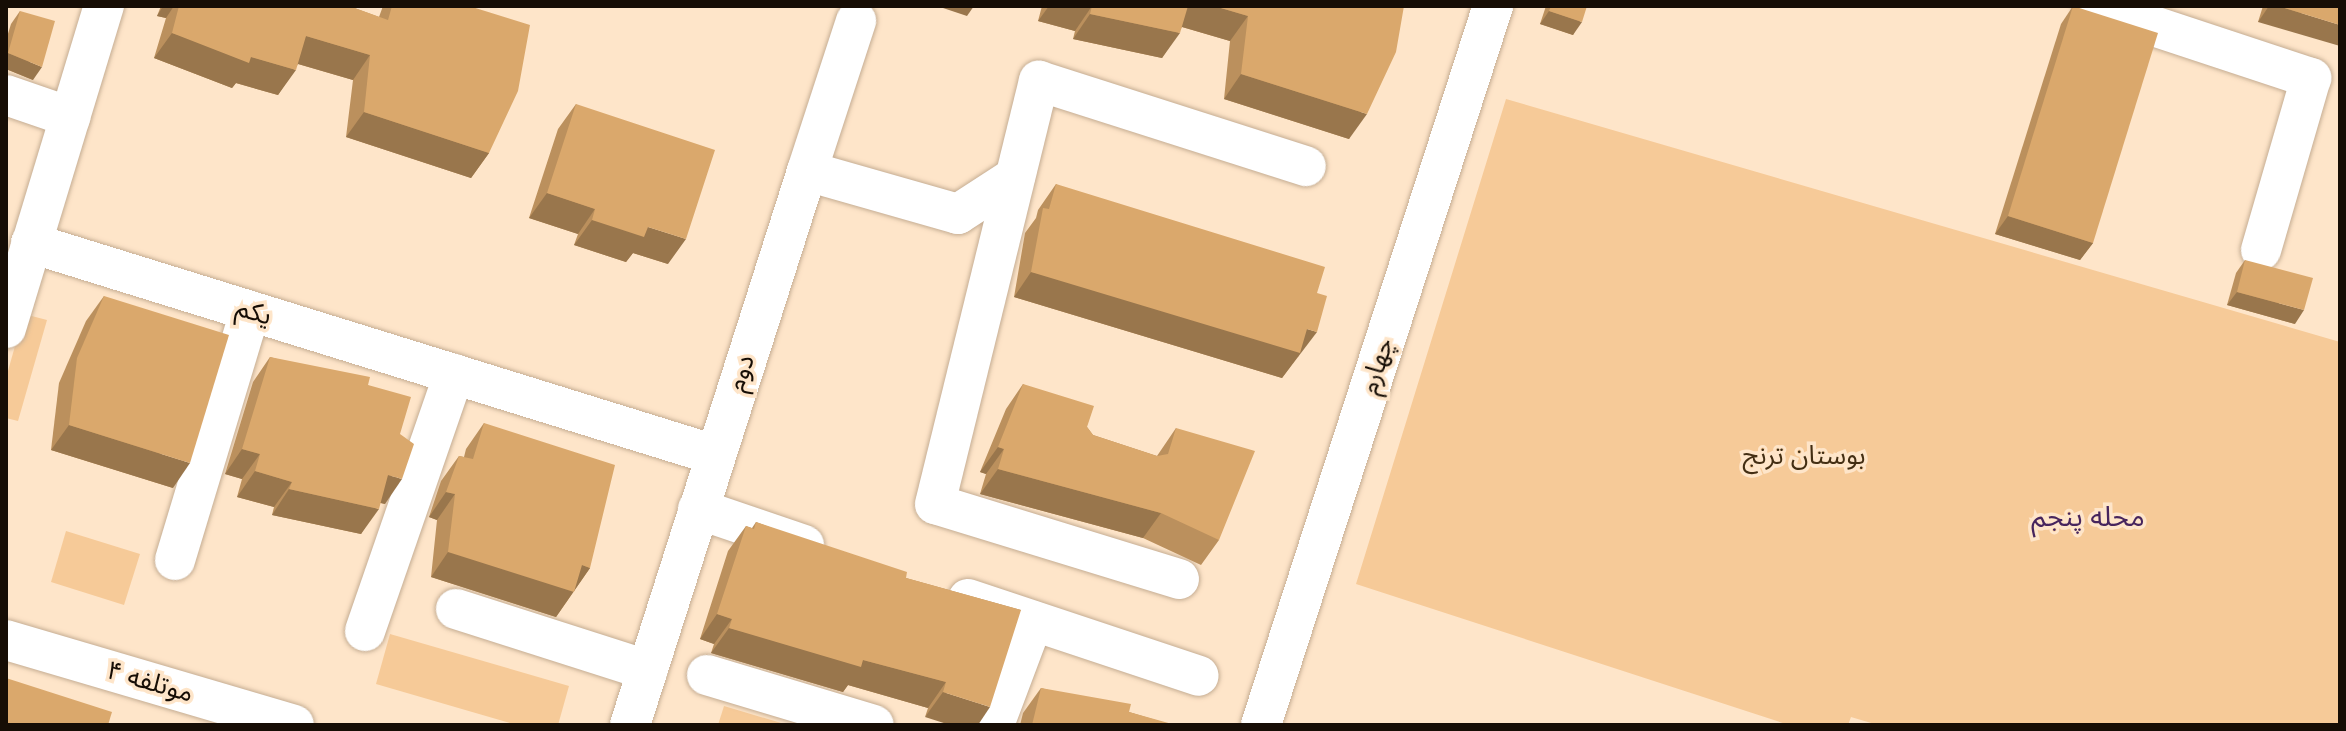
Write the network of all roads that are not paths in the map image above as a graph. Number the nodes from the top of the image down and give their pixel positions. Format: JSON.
{"nodes":[{"id":1,"x":104,"y":6,"type":"edge"},
{"id":2,"x":1493,"y":6,"type":"edge"},
{"id":3,"x":2093,"y":6,"type":"edge"},
{"id":4,"x":856,"y":21,"type":"dead end"},
{"id":5,"x":6,"y":95,"type":"edge"},
{"id":6,"x":70,"y":117,"type":"junction"},
{"id":7,"x":1306,"y":166,"type":"dead end"},
{"id":8,"x":807,"y":171,"type":"junction"},
{"id":9,"x":1015,"y":177,"type":"junction"},
{"id":10,"x":31,"y":243,"type":"junction"},
{"id":11,"x":2261,"y":250,"type":"dead end"},
{"id":12,"x":9,"y":310,"type":"edge"},
{"id":13,"x":250,"y":311,"type":"junction"},
{"id":14,"x":454,"y":374,"type":"junction"},
{"id":15,"x":715,"y":455,"type":"junction"},
{"id":16,"x":698,"y":509,"type":"junction"},
{"id":17,"x":844,"y":558,"type":"edge"},
{"id":18,"x":175,"y":560,"type":"dead end"},
{"id":19,"x":1179,"y":579,"type":"dead end"},
{"id":20,"x":931,"y":587,"type":"edge"},
{"id":21,"x":456,"y":609,"type":"dead end"},
{"id":22,"x":1033,"y":621,"type":"junction"},
{"id":23,"x":365,"y":631,"type":"dead end"},
{"id":24,"x":6,"y":640,"type":"edge"},
{"id":25,"x":647,"y":670,"type":"junction"},
{"id":26,"x":707,"y":675,"type":"dead end"},
{"id":27,"x":1199,"y":676,"type":"dead end"},
{"id":28,"x":294,"y":725,"type":"edge"},
{"id":29,"x":630,"y":725,"type":"edge"},
{"id":30,"x":874,"y":725,"type":"edge"},
{"id":31,"x":994,"y":725,"type":"edge"},
{"id":32,"x":1261,"y":725,"type":"edge"}],
"edges":[{"from":1,"to":6,"type":"street"},
{"from":2,"to":32,"type":"street","name":"چهارم"},
{"from":3,"to":11,"type":"street"},
{"from":4,"to":8,"type":"street","name":"دوم"},
{"from":5,"to":6,"type":"street"},
{"from":6,"to":10,"type":"street"},
{"from":7,"to":9,"type":"street"},
{"from":8,"to":9,"type":"street"},
{"from":8,"to":15,"type":"street","name":"دوم"},
{"from":9,"to":19,"type":"street"},
{"from":10,"to":12,"type":"street"},
{"from":10,"to":13,"type":"street","name":"یکم"},
{"from":13,"to":14,"type":"street","name":"یکم"},
{"from":13,"to":18,"type":"street"},
{"from":14,"to":15,"type":"street","name":"یکم"},
{"from":14,"to":23,"type":"street"},
{"from":15,"to":16,"type":"street","name":"دوم"},
{"from":16,"to":17,"type":"street"},
{"from":16,"to":25,"type":"street","name":"دوم"},
{"from":20,"to":22,"type":"street"},
{"from":21,"to":25,"type":"street"},
{"from":22,"to":27,"type":"street"},
{"from":22,"to":31,"type":"street"},
{"from":24,"to":28,"type":"street","name":"موتلفه ۴"},
{"from":25,"to":29,"type":"street","name":"دوم"},
{"from":26,"to":30,"type":"street"}]}
